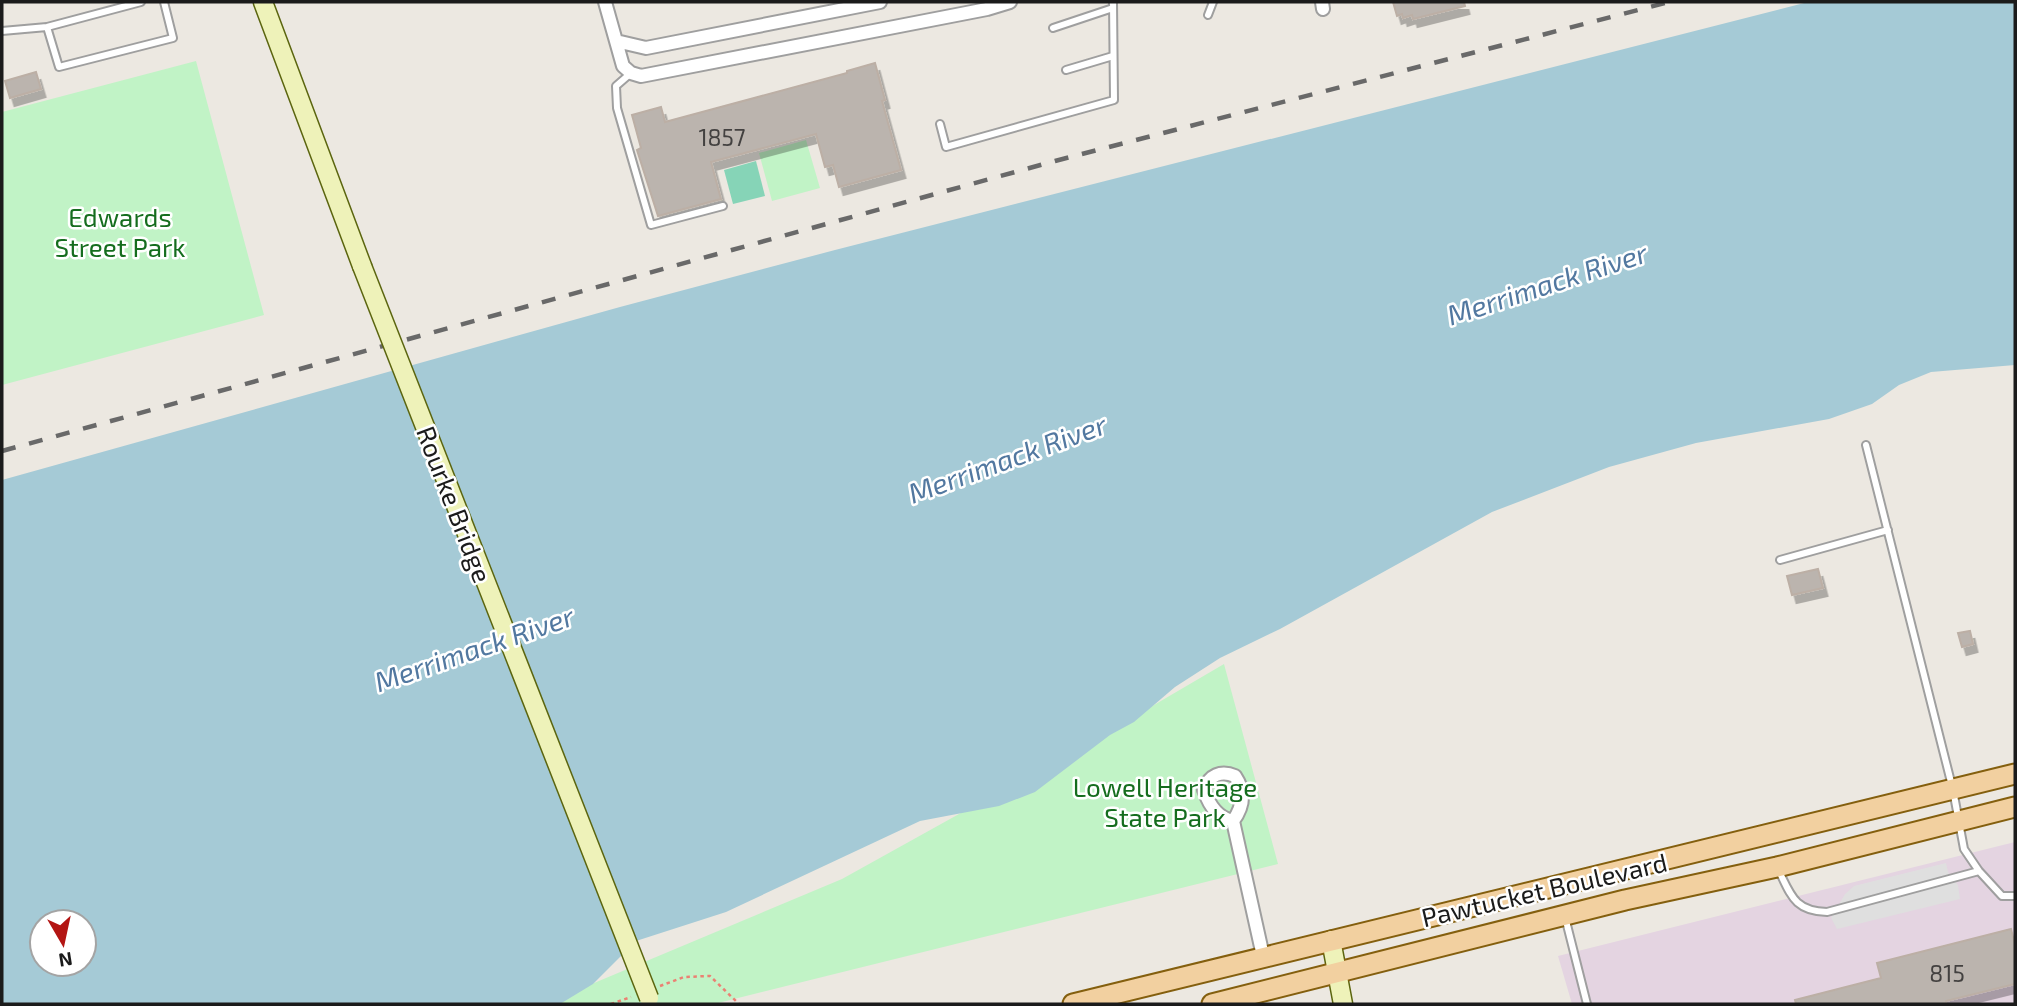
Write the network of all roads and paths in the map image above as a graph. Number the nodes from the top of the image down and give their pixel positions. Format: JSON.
{"nodes":[{"id":1,"x":141,"y":2,"type":"edge"},
{"id":2,"x":164,"y":2,"type":"edge"},
{"id":3,"x":263,"y":2,"type":"edge"},
{"id":4,"x":605,"y":2,"type":"edge"},
{"id":5,"x":880,"y":2,"type":"edge"},
{"id":6,"x":1010,"y":2,"type":"edge"},
{"id":7,"x":1213,"y":2,"type":"edge"},
{"id":8,"x":1113,"y":5,"type":"edge"},
{"id":9,"x":1208,"y":15,"type":"dead end"},
{"id":10,"x":47,"y":27,"type":"junction"},
{"id":11,"x":1053,"y":27,"type":"dead end"},
{"id":12,"x":2,"y":31,"type":"edge"},
{"id":13,"x":616,"y":41,"type":"junction"},
{"id":14,"x":1113,"y":56,"type":"junction"},
{"id":15,"x":1066,"y":70,"type":"dead end"},
{"id":16,"x":631,"y":73,"type":"junction"},
{"id":17,"x":940,"y":124,"type":"dead end"},
{"id":18,"x":723,"y":206,"type":"dead end"},
{"id":19,"x":1866,"y":445,"type":"dead end"},
{"id":20,"x":1888,"y":530,"type":"junction"},
{"id":21,"x":1780,"y":560,"type":"dead end"},
{"id":22,"x":2015,"y":774,"type":"edge"},
{"id":23,"x":1953,"y":790,"type":"junction"},
{"id":24,"x":2015,"y":807,"type":"edge"},
{"id":25,"x":1233,"y":821,"type":"dead end"},
{"id":26,"x":1960,"y":821,"type":"junction"},
{"id":27,"x":1777,"y":867,"type":"junction"},
{"id":28,"x":1979,"y":871,"type":"junction"},
{"id":29,"x":2015,"y":897,"type":"edge"},
{"id":30,"x":1565,"y":915,"type":"junction"},
{"id":31,"x":1331,"y":940,"type":"junction"},
{"id":32,"x":1263,"y":956,"type":"junction"},
{"id":33,"x":1339,"y":972,"type":"junction"},
{"id":34,"x":648,"y":996,"type":"edge"},
{"id":35,"x":611,"y":1004,"type":"edge"},
{"id":36,"x":739,"y":1004,"type":"edge"},
{"id":37,"x":1073,"y":1004,"type":"edge"},
{"id":38,"x":1212,"y":1004,"type":"edge"},
{"id":39,"x":1343,"y":1004,"type":"edge"},
{"id":40,"x":1587,"y":1004,"type":"edge"}],
"edges":[{"from":1,"to":10,"type":"lane"},
{"from":2,"to":10,"type":"lane"},
{"from":3,"to":34,"type":"main road","name":"Rourke Bridge","bridge":true},
{"from":4,"to":13,"type":"street"},
{"from":5,"to":13,"type":"street"},
{"from":6,"to":16,"type":"street"},
{"from":7,"to":9,"type":"lane"},
{"from":8,"to":11,"type":"lane"},
{"from":8,"to":14,"type":"lane"},
{"from":10,"to":12,"type":"lane"},
{"from":13,"to":16,"type":"street"},
{"from":14,"to":15,"type":"lane"},
{"from":14,"to":17,"type":"lane"},
{"from":16,"to":18,"type":"lane"},
{"from":19,"to":20,"type":"lane"},
{"from":20,"to":21,"type":"lane"},
{"from":20,"to":23,"type":"lane"},
{"from":22,"to":23,"type":"main road","name":"Pawtucket Boulevard"},
{"from":23,"to":26,"type":"lane"},
{"from":23,"to":31,"type":"main road","name":"Pawtucket Boulevard"},
{"from":24,"to":26,"type":"main road","name":"Pawtucket Boulevard"},
{"from":25,"to":32,"type":"street"},
{"from":26,"to":27,"type":"main road","name":"Pawtucket Boulevard"},
{"from":26,"to":28,"type":"lane"},
{"from":27,"to":28,"type":"lane"},
{"from":27,"to":30,"type":"main road","name":"Pawtucket Boulevard"},
{"from":28,"to":29,"type":"lane"},
{"from":30,"to":33,"type":"main road","name":"Pawtucket Boulevard"},
{"from":30,"to":40,"type":"lane"},
{"from":31,"to":32,"type":"main road","name":"Pawtucket Boulevard"},
{"from":31,"to":33,"type":"main road"},
{"from":32,"to":37,"type":"main road","name":"Pawtucket Boulevard"},
{"from":33,"to":38,"type":"main road","name":"Pawtucket Boulevard"},
{"from":33,"to":39,"type":"main road"},
{"from":34,"to":35,"type":"path"},
{"from":34,"to":36,"type":"path"}]}
